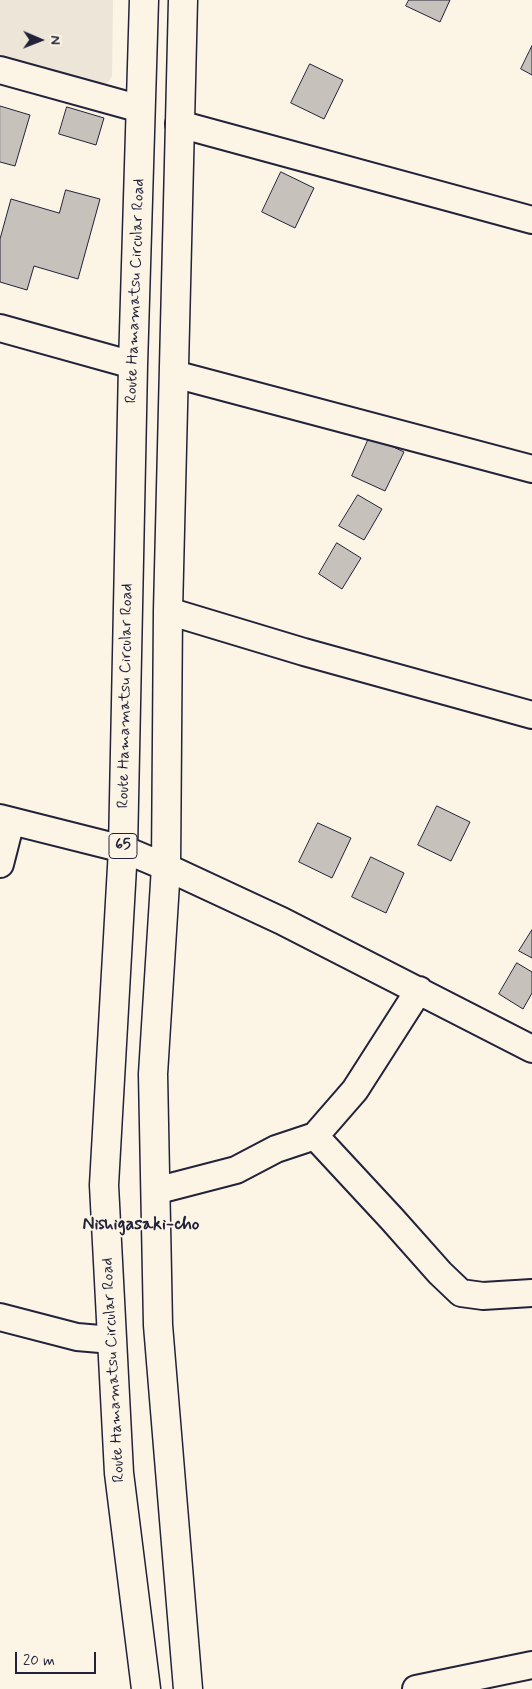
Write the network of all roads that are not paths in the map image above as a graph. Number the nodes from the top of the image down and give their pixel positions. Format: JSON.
{"nodes":[{"id":1,"x":144,"y":0,"type":"edge"},
{"id":2,"x":183,"y":0,"type":"edge"},
{"id":3,"x":0,"y":70,"type":"edge"},
{"id":4,"x":141,"y":109,"type":"junction"},
{"id":5,"x":179,"y":124,"type":"junction"},
{"id":6,"x":532,"y":220,"type":"edge"},
{"id":7,"x":0,"y":328,"type":"edge"},
{"id":8,"x":133,"y":365,"type":"junction"},
{"id":9,"x":174,"y":374,"type":"junction"},
{"id":10,"x":532,"y":469,"type":"edge"},
{"id":11,"x":168,"y":611,"type":"junction"},
{"id":12,"x":532,"y":715,"type":"edge"},
{"id":13,"x":6,"y":820,"type":"edge"},
{"id":14,"x":123,"y":849,"type":"junction"},
{"id":15,"x":0,"y":864,"type":"edge"},
{"id":16,"x":166,"y":867,"type":"junction"},
{"id":17,"x":420,"y":990,"type":"junction"},
{"id":18,"x":532,"y":1049,"type":"edge"},
{"id":19,"x":315,"y":1136,"type":"junction"},
{"id":20,"x":155,"y":1191,"type":"junction"},
{"id":21,"x":532,"y":1293,"type":"edge"},
{"id":22,"x":0,"y":1317,"type":"edge"},
{"id":23,"x":112,"y":1340,"type":"junction"},
{"id":24,"x":532,"y":1664,"type":"edge"},
{"id":25,"x":146,"y":1689,"type":"edge"},
{"id":26,"x":188,"y":1689,"type":"edge"},
{"id":27,"x":416,"y":1689,"type":"edge"}],
"edges":[{"from":1,"to":4,"type":"main road","name":"Route Hamamatsu Circular Road","number":"65"},
{"from":2,"to":5,"type":"main road"},
{"from":3,"to":4,"type":"street"},
{"from":4,"to":8,"type":"main road","name":"Route Hamamatsu Circular Road","number":"65"},
{"from":5,"to":6,"type":"street"},
{"from":5,"to":9,"type":"main road"},
{"from":7,"to":8,"type":"street"},
{"from":8,"to":14,"type":"main road","name":"Route Hamamatsu Circular Road","number":"65"},
{"from":9,"to":10,"type":"street"},
{"from":9,"to":11,"type":"main road"},
{"from":11,"to":12,"type":"street"},
{"from":11,"to":16,"type":"main road"},
{"from":13,"to":14,"type":"street"},
{"from":13,"to":15,"type":"street"},
{"from":14,"to":16,"type":"street"},
{"from":14,"to":23,"type":"main road","name":"Route Hamamatsu Circular Road","number":"65"},
{"from":16,"to":17,"type":"street"},
{"from":16,"to":20,"type":"main road"},
{"from":17,"to":18,"type":"street"},
{"from":17,"to":19,"type":"street"},
{"from":19,"to":20,"type":"street"},
{"from":19,"to":21,"type":"street"},
{"from":20,"to":26,"type":"main road"},
{"from":22,"to":23,"type":"street"},
{"from":23,"to":25,"type":"main road","name":"Route Hamamatsu Circular Road","number":"65"},
{"from":24,"to":27,"type":"street"}]}
